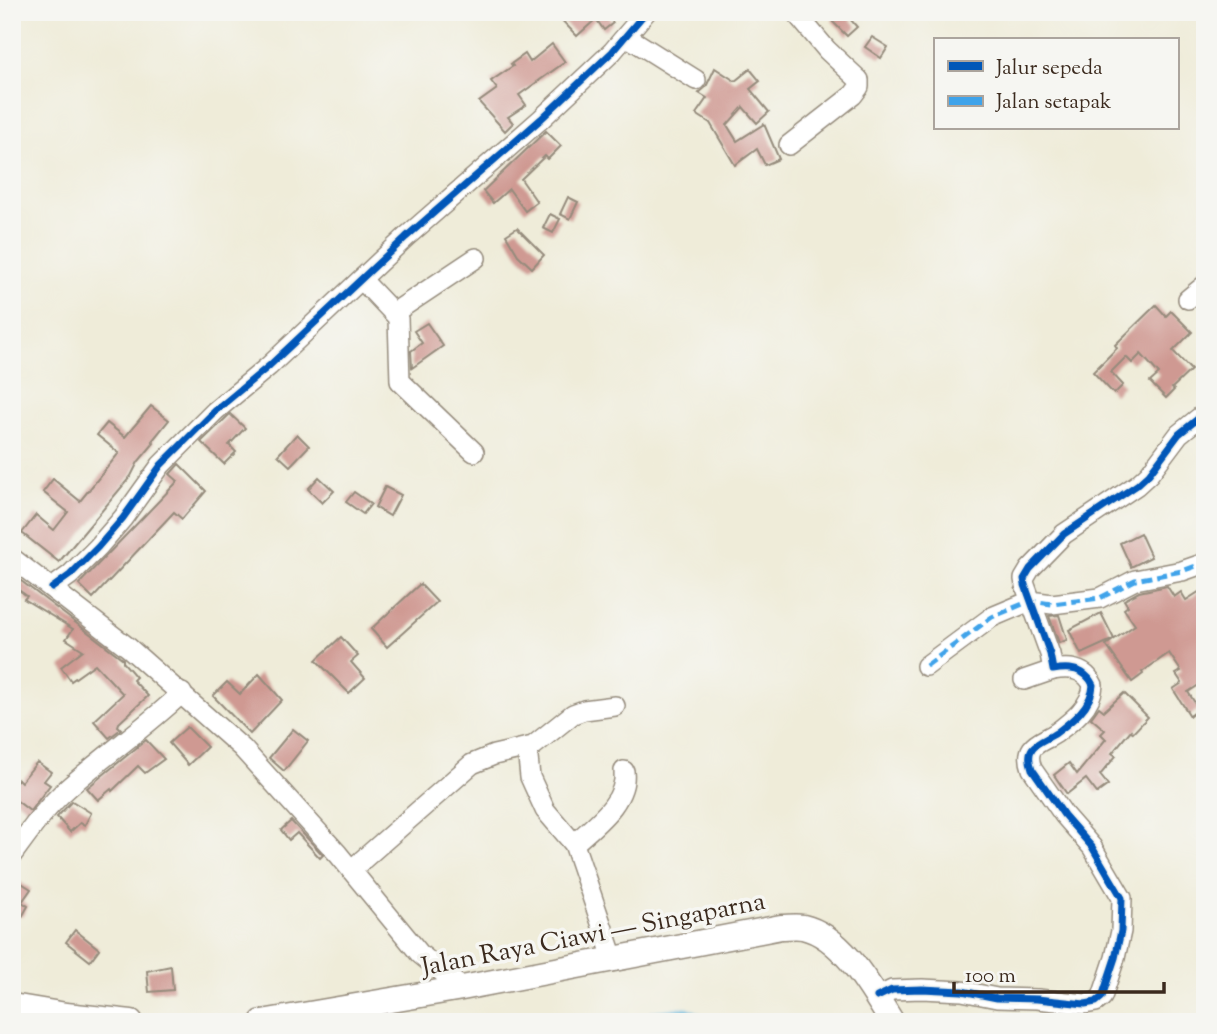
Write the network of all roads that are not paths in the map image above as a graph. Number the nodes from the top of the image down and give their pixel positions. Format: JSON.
{"nodes":[{"id":1,"x":646,"y":12,"type":"edge"},
{"id":2,"x":795,"y":12,"type":"edge"},
{"id":3,"x":626,"y":36,"type":"junction"},
{"id":4,"x":696,"y":80,"type":"dead end"},
{"id":5,"x":789,"y":145,"type":"dead end"},
{"id":6,"x":475,"y":258,"type":"dead end"},
{"id":7,"x":362,"y":280,"type":"junction"},
{"id":8,"x":1205,"y":285,"type":"edge"},
{"id":9,"x":1188,"y":299,"type":"dead end"},
{"id":10,"x":395,"y":312,"type":"junction"},
{"id":11,"x":1205,"y":413,"type":"edge"},
{"id":12,"x":474,"y":452,"type":"dead end"},
{"id":13,"x":12,"y":558,"type":"edge"},
{"id":14,"x":1205,"y":563,"type":"edge"},
{"id":15,"x":52,"y":588,"type":"junction"},
{"id":16,"x":1030,"y":601,"type":"junction"},
{"id":17,"x":926,"y":666,"type":"dead end"},
{"id":18,"x":1053,"y":670,"type":"junction"},
{"id":19,"x":1024,"y":680,"type":"dead end"},
{"id":20,"x":182,"y":694,"type":"junction"},
{"id":21,"x":614,"y":706,"type":"dead end"},
{"id":22,"x":527,"y":748,"type":"junction"},
{"id":23,"x":624,"y":771,"type":"dead end"},
{"id":24,"x":574,"y":844,"type":"junction"},
{"id":25,"x":12,"y":855,"type":"edge"},
{"id":26,"x":351,"y":870,"type":"junction"},
{"id":27,"x":614,"y":961,"type":"junction"},
{"id":28,"x":461,"y":989,"type":"junction"},
{"id":29,"x":877,"y":997,"type":"junction"},
{"id":30,"x":12,"y":1006,"type":"edge"},
{"id":31,"x":131,"y":1022,"type":"edge"},
{"id":32,"x":262,"y":1022,"type":"edge"},
{"id":33,"x":892,"y":1022,"type":"edge"}],
"edges":[{"from":1,"to":3,"type":"street"},
{"from":2,"to":5,"type":"street"},
{"from":3,"to":4,"type":"street"},
{"from":3,"to":7,"type":"street"},
{"from":6,"to":10,"type":"street"},
{"from":7,"to":10,"type":"street"},
{"from":7,"to":15,"type":"street"},
{"from":8,"to":9,"type":"street"},
{"from":10,"to":12,"type":"street"},
{"from":11,"to":16,"type":"street"},
{"from":13,"to":15,"type":"street"},
{"from":14,"to":16,"type":"street"},
{"from":15,"to":20,"type":"street"},
{"from":16,"to":17,"type":"street"},
{"from":16,"to":18,"type":"street"},
{"from":18,"to":19,"type":"street"},
{"from":18,"to":29,"type":"street"},
{"from":20,"to":25,"type":"street"},
{"from":20,"to":26,"type":"street"},
{"from":21,"to":22,"type":"street"},
{"from":22,"to":24,"type":"street"},
{"from":22,"to":26,"type":"street"},
{"from":23,"to":24,"type":"street"},
{"from":24,"to":27,"type":"street"},
{"from":26,"to":28,"type":"street"},
{"from":27,"to":28,"type":"main road","name":"Jalan Raya Ciawi — Singaparna"},
{"from":27,"to":29,"type":"main road","name":"Jalan Raya Ciawi — Singaparna"},
{"from":28,"to":32,"type":"main road","name":"Jalan Raya Ciawi — Singaparna"},
{"from":29,"to":33,"type":"main road","name":"Jalan Raya Ciawi — Singaparna"},
{"from":30,"to":31,"type":"main road"}]}
